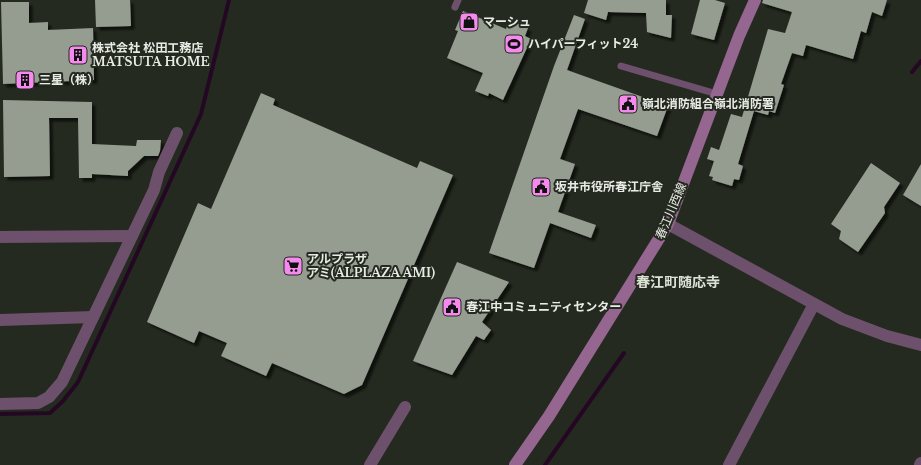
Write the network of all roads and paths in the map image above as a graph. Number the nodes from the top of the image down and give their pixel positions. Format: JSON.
{"nodes":[{"id":1,"x":458,"y":0,"type":"edge"},
{"id":2,"x":755,"y":0,"type":"edge"},
{"id":3,"x":454,"y":7,"type":"dead end"},
{"id":4,"x":621,"y":66,"type":"dead end"},
{"id":5,"x":717,"y":94,"type":"junction"},
{"id":6,"x":177,"y":133,"type":"dead end"},
{"id":7,"x":668,"y":224,"type":"junction"},
{"id":8,"x":132,"y":236,"type":"junction"},
{"id":9,"x":0,"y":237,"type":"edge"},
{"id":10,"x":814,"y":304,"type":"junction"},
{"id":11,"x":93,"y":317,"type":"junction"},
{"id":12,"x":0,"y":320,"type":"edge"},
{"id":13,"x":921,"y":345,"type":"edge"},
{"id":14,"x":0,"y":404,"type":"edge"},
{"id":15,"x":405,"y":407,"type":"dead end"},
{"id":16,"x":370,"y":465,"type":"edge"},
{"id":17,"x":515,"y":465,"type":"edge"},
{"id":18,"x":729,"y":465,"type":"edge"}],
"edges":[{"from":1,"to":3,"type":"lane"},
{"from":2,"to":5,"type":"main road","name":"春江川西線"},
{"from":4,"to":5,"type":"lane"},
{"from":5,"to":7,"type":"main road","name":"春江川西線"},
{"from":6,"to":8,"type":"street"},
{"from":7,"to":10,"type":"street"},
{"from":7,"to":17,"type":"main road","name":"春江川西線"},
{"from":8,"to":9,"type":"street"},
{"from":8,"to":11,"type":"street"},
{"from":10,"to":13,"type":"street"},
{"from":10,"to":18,"type":"street"},
{"from":11,"to":12,"type":"street"},
{"from":11,"to":14,"type":"street"},
{"from":15,"to":16,"type":"street"}]}
